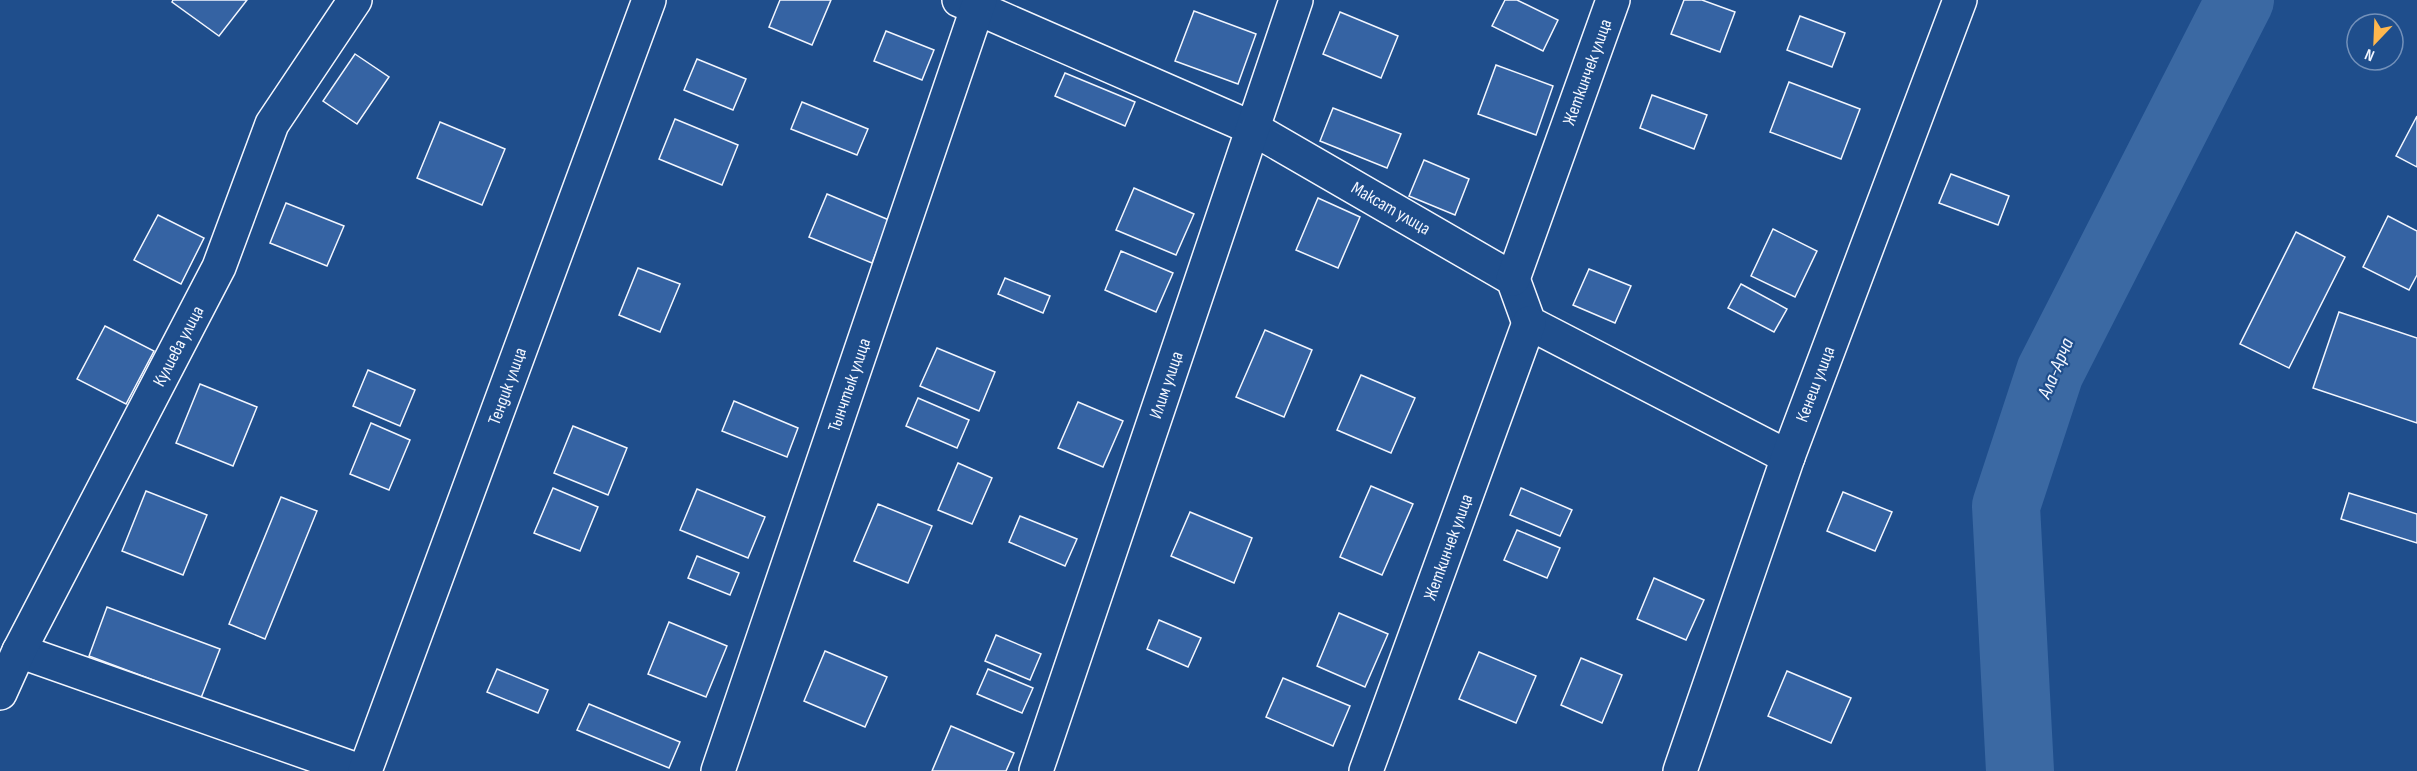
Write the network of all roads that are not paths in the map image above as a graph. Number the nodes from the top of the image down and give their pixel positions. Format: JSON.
{"nodes":[{"id":1,"x":355,"y":0,"type":"edge"},
{"id":2,"x":650,"y":0,"type":"edge"},
{"id":3,"x":1296,"y":0,"type":"edge"},
{"id":4,"x":1613,"y":0,"type":"edge"},
{"id":5,"x":1960,"y":0,"type":"edge"},
{"id":6,"x":972,"y":3,"type":"edge"},
{"id":7,"x":1252,"y":128,"type":"junction"},
{"id":8,"x":1513,"y":279,"type":"junction"},
{"id":9,"x":1529,"y":323,"type":"junction"},
{"id":10,"x":1788,"y":457,"type":"junction"},
{"id":11,"x":19,"y":651,"type":"junction"},
{"id":12,"x":0,"y":693,"type":"edge"},
{"id":13,"x":360,"y":771,"type":"edge"},
{"id":14,"x":365,"y":771,"type":"edge"},
{"id":15,"x":718,"y":771,"type":"edge"},
{"id":16,"x":1036,"y":771,"type":"edge"},
{"id":17,"x":1366,"y":771,"type":"edge"},
{"id":18,"x":1680,"y":771,"type":"edge"}],
"edges":[{"from":1,"to":11,"type":"street","name":"Кулиева улица"},
{"from":2,"to":14,"type":"street","name":"Тендик улица"},
{"from":3,"to":7,"type":"street","name":"Илим улица"},
{"from":4,"to":8,"type":"street","name":"Жеткинчек улица"},
{"from":5,"to":10,"type":"street","name":"Кенеш улица"},
{"from":6,"to":7,"type":"street","name":"Максат улица"},
{"from":6,"to":15,"type":"street","name":"Тынчтык улица"},
{"from":7,"to":8,"type":"street","name":"Максат улица"},
{"from":7,"to":16,"type":"street","name":"Илим улица"},
{"from":8,"to":9,"type":"street"},
{"from":9,"to":10,"type":"street"},
{"from":9,"to":17,"type":"street","name":"Жеткинчек улица"},
{"from":10,"to":18,"type":"street","name":"Кенеш улица"},
{"from":11,"to":12,"type":"street","name":"Кулиева улица"},
{"from":11,"to":13,"type":"street"}]}
